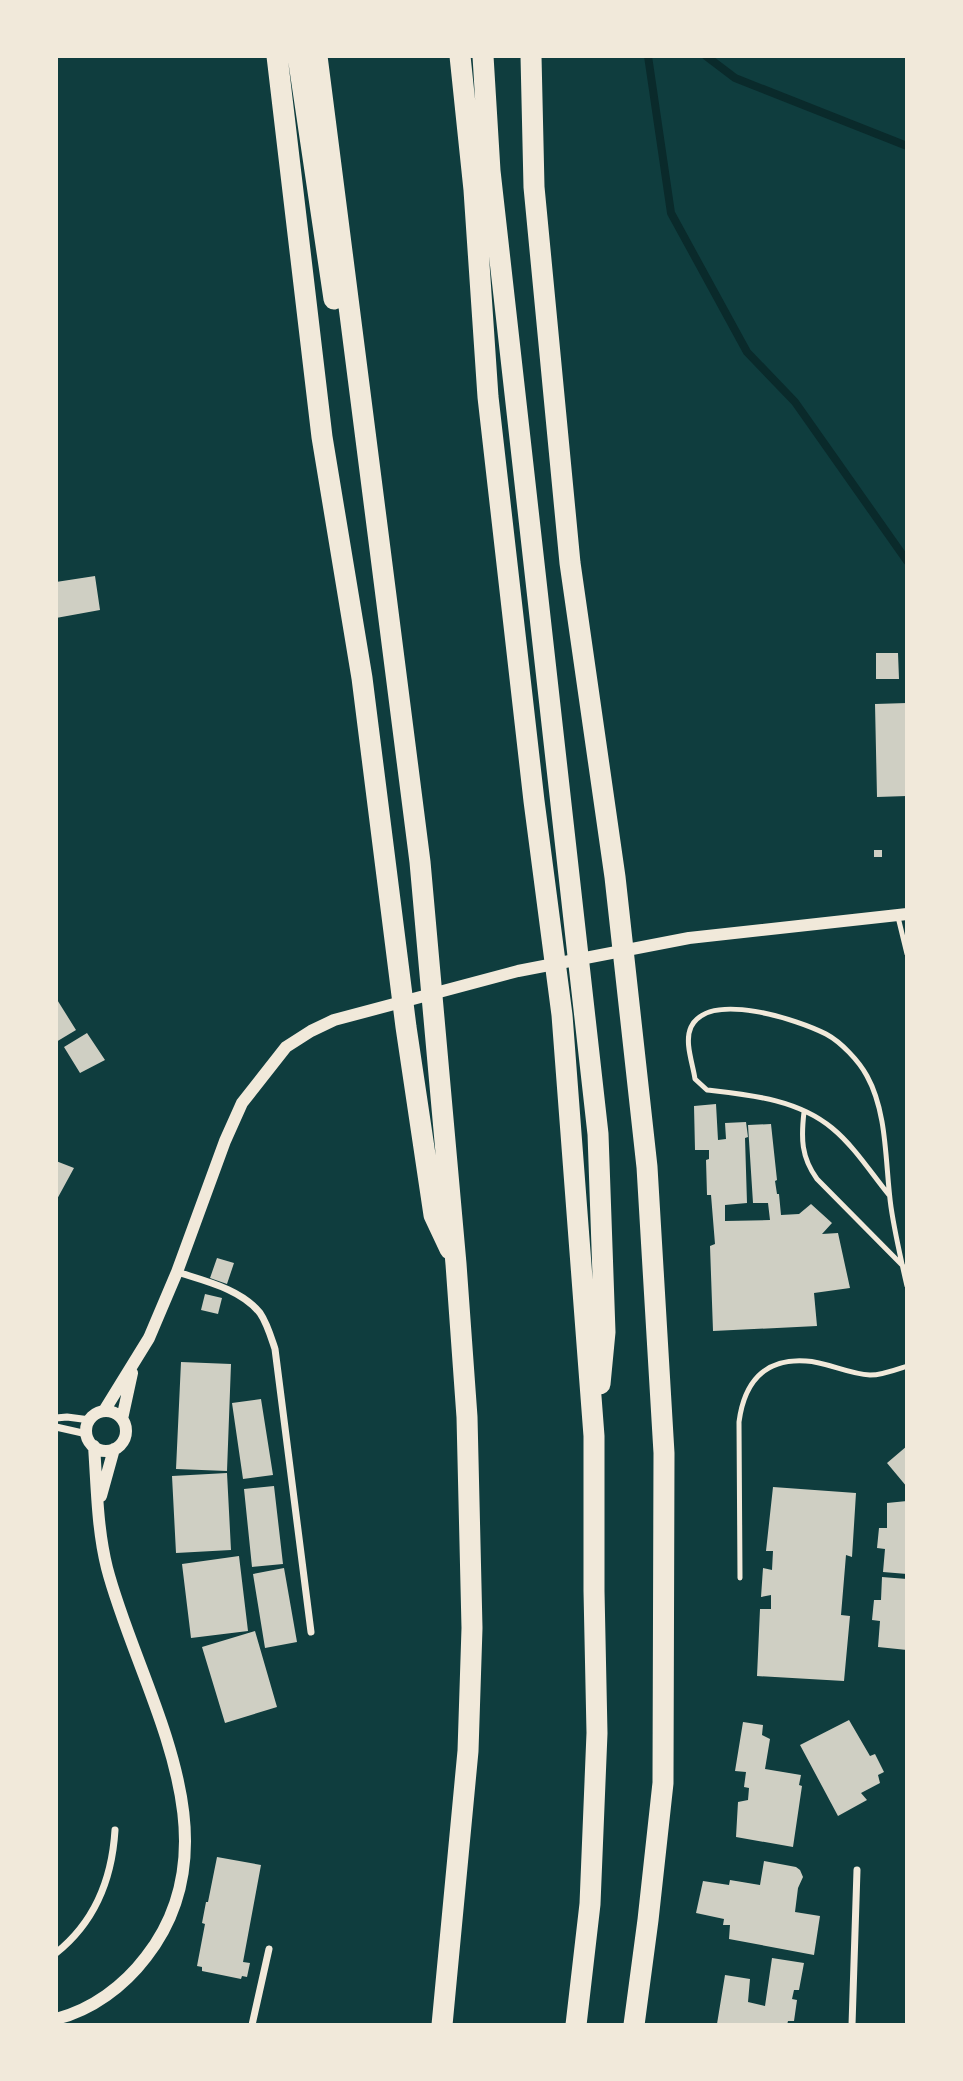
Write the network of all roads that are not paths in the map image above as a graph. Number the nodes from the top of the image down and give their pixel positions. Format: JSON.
{"nodes":[{"id":1,"x":277,"y":56,"type":"edge"},
{"id":2,"x":298,"y":56,"type":"edge"},
{"id":3,"x":317,"y":56,"type":"edge"},
{"id":4,"x":460,"y":56,"type":"edge"},
{"id":5,"x":483,"y":56,"type":"edge"},
{"id":6,"x":531,"y":56,"type":"edge"},
{"id":7,"x":420,"y":862,"type":"junction"},
{"id":8,"x":903,"y":915,"type":"edge"},
{"id":9,"x":907,"y":954,"type":"edge"},
{"id":10,"x":804,"y":1112,"type":"junction"},
{"id":11,"x":889,"y":1195,"type":"junction"},
{"id":12,"x":456,"y":1264,"type":"junction"},
{"id":13,"x":903,"y":1266,"type":"junction"},
{"id":14,"x":177,"y":1272,"type":"junction"},
{"id":15,"x":907,"y":1286,"type":"edge"},
{"id":16,"x":134,"y":1366,"type":"junction"},
{"id":17,"x":907,"y":1366,"type":"edge"},
{"id":18,"x":104,"y":1412,"type":"junction"},
{"id":19,"x":56,"y":1418,"type":"edge"},
{"id":20,"x":122,"y":1419,"type":"junction"},
{"id":21,"x":90,"y":1420,"type":"junction"},
{"id":22,"x":56,"y":1427,"type":"edge"},
{"id":23,"x":87,"y":1434,"type":"junction"},
{"id":24,"x":594,"y":1436,"type":"junction"},
{"id":25,"x":94,"y":1446,"type":"junction"},
{"id":26,"x":114,"y":1449,"type":"junction"},
{"id":27,"x":98,"y":1507,"type":"junction"},
{"id":28,"x":740,"y":1578,"type":"dead end"},
{"id":29,"x":311,"y":1632,"type":"dead end"},
{"id":30,"x":115,"y":1830,"type":"dead end"},
{"id":31,"x":858,"y":1870,"type":"dead end"},
{"id":32,"x":269,"y":1949,"type":"dead end"},
{"id":33,"x":56,"y":1953,"type":"edge"},
{"id":34,"x":56,"y":2020,"type":"edge"},
{"id":35,"x":72,"y":2020,"type":"edge"},
{"id":36,"x":252,"y":2025,"type":"edge"},
{"id":37,"x":442,"y":2025,"type":"edge"},
{"id":38,"x":576,"y":2025,"type":"edge"},
{"id":39,"x":634,"y":2025,"type":"edge"},
{"id":40,"x":852,"y":2025,"type":"edge"}],
"edges":[{"from":1,"to":12,"type":"highway"},
{"from":2,"to":7,"type":"highway"},
{"from":3,"to":7,"type":"highway"},
{"from":4,"to":24,"type":"highway"},
{"from":5,"to":24,"type":"highway"},
{"from":6,"to":39,"type":"highway"},
{"from":7,"to":12,"type":"highway"},
{"from":8,"to":9,"type":"lane"},
{"from":8,"to":14,"type":"street"},
{"from":10,"to":11,"type":"lane"},
{"from":10,"to":11,"type":"lane"},
{"from":10,"to":13,"type":"lane"},
{"from":11,"to":13,"type":"lane"},
{"from":12,"to":37,"type":"highway"},
{"from":13,"to":15,"type":"lane"},
{"from":14,"to":16,"type":"street"},
{"from":14,"to":29,"type":"street"},
{"from":16,"to":18,"type":"street"},
{"from":16,"to":20,"type":"street"},
{"from":17,"to":28,"type":"lane"},
{"from":18,"to":20,"type":"street"},
{"from":18,"to":21,"type":"street"},
{"from":19,"to":21,"type":"street"},
{"from":20,"to":26,"type":"street"},
{"from":21,"to":23,"type":"street"},
{"from":22,"to":23,"type":"street"},
{"from":23,"to":25,"type":"street"},
{"from":24,"to":38,"type":"highway"},
{"from":25,"to":26,"type":"street"},
{"from":25,"to":27,"type":"street"},
{"from":26,"to":27,"type":"street"},
{"from":27,"to":35,"type":"street"},
{"from":30,"to":33,"type":"street"},
{"from":31,"to":40,"type":"street"},
{"from":32,"to":36,"type":"street"},
{"from":34,"to":35,"type":"street"}]}
